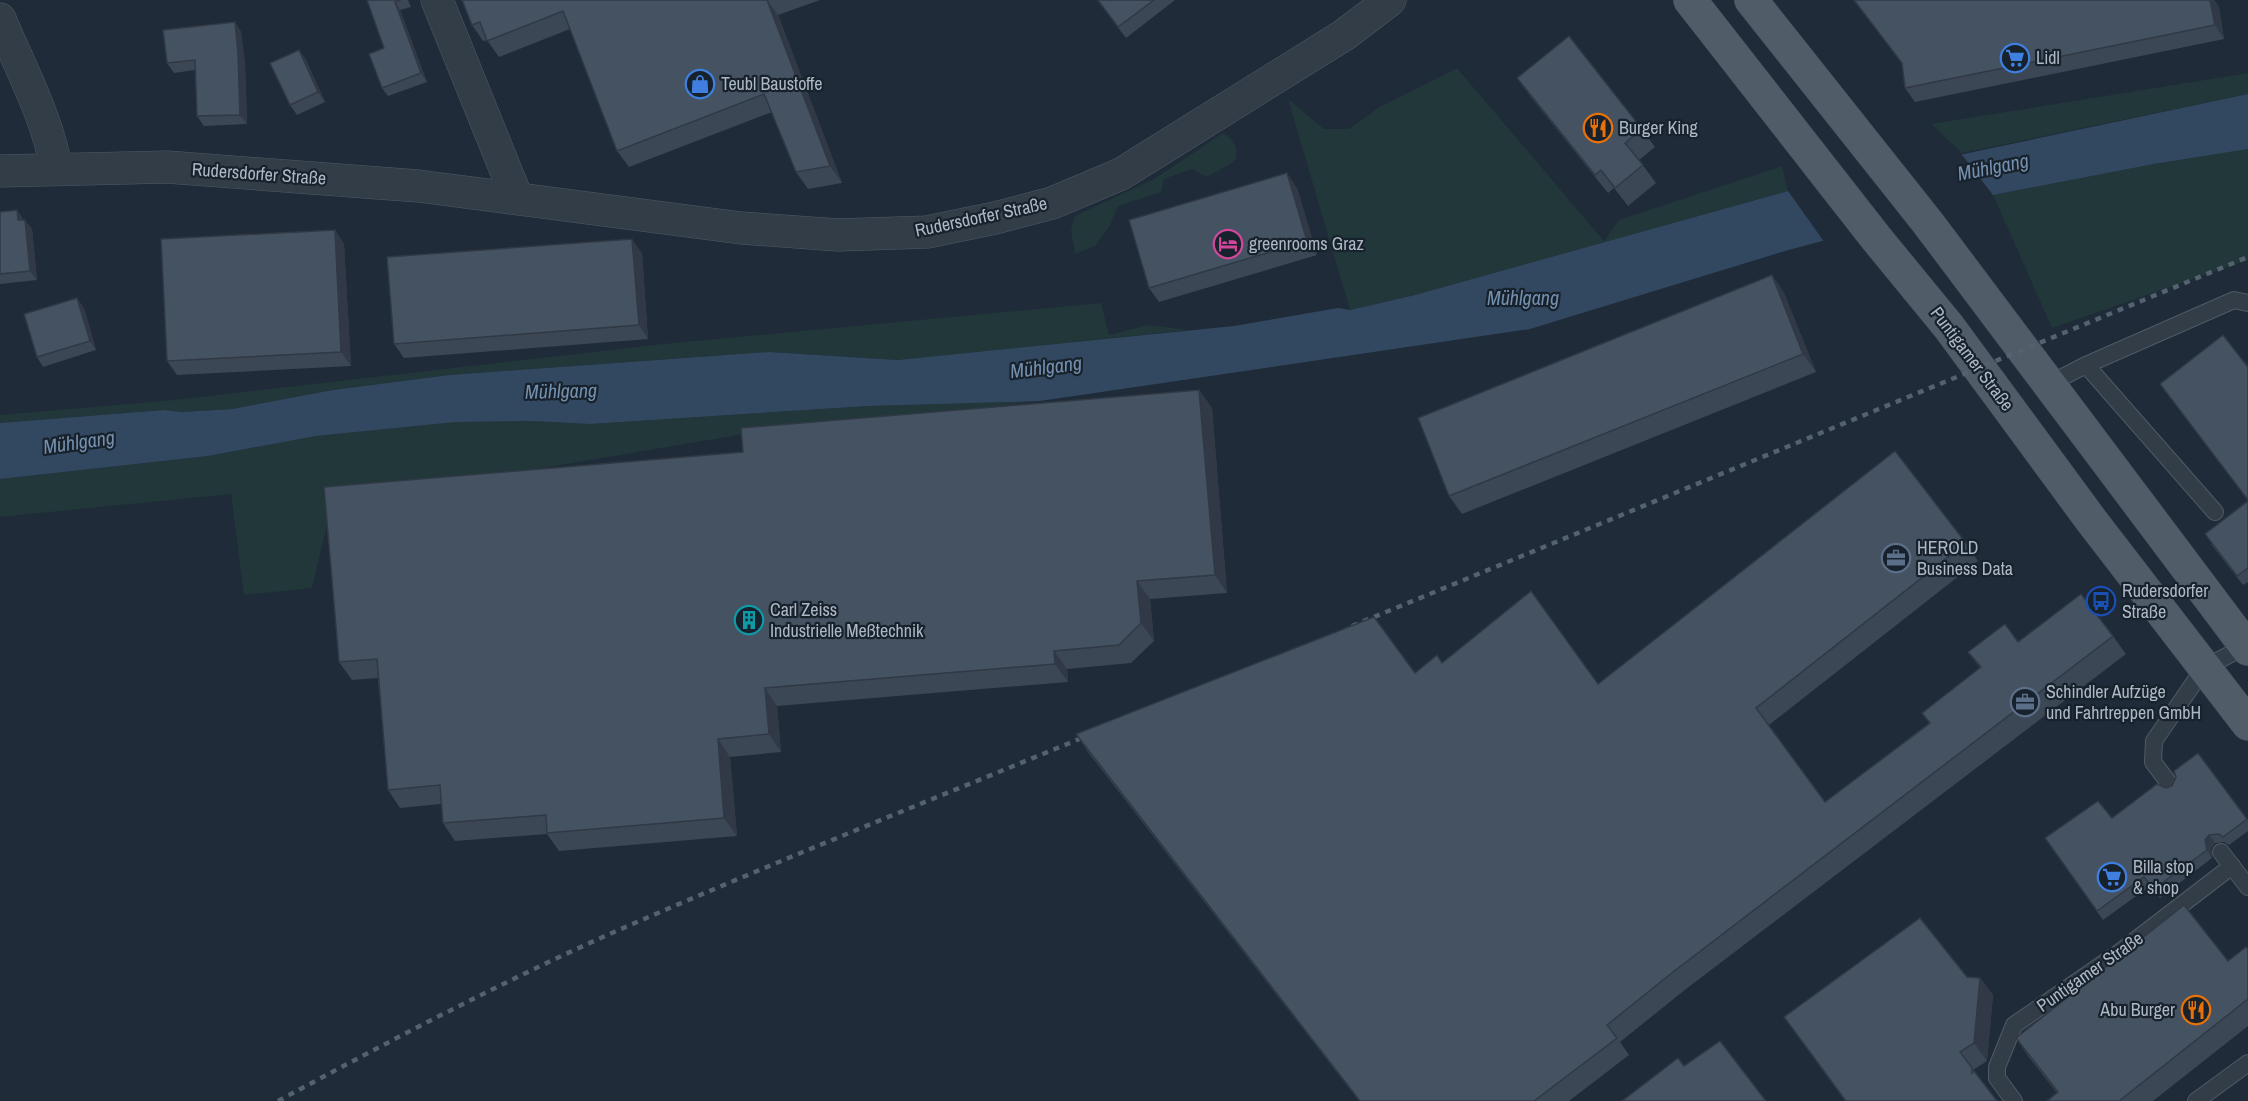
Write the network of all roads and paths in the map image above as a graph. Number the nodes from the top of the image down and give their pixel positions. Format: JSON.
{"nodes":[{"id":1,"x":437,"y":0,"type":"edge"},
{"id":2,"x":1390,"y":0,"type":"edge"},
{"id":3,"x":1690,"y":0,"type":"edge"},
{"id":4,"x":1751,"y":0,"type":"edge"},
{"id":5,"x":0,"y":19,"type":"edge"},
{"id":6,"x":56,"y":169,"type":"junction"},
{"id":7,"x":0,"y":171,"type":"edge"},
{"id":8,"x":517,"y":198,"type":"junction"},
{"id":9,"x":2243,"y":299,"type":"edge"},
{"id":10,"x":2086,"y":365,"type":"junction"},
{"id":11,"x":2049,"y":384,"type":"junction"},
{"id":12,"x":2215,"y":512,"type":"dead end"},
{"id":13,"x":2247,"y":647,"type":"edge"},
{"id":14,"x":2197,"y":680,"type":"junction"},
{"id":15,"x":2248,"y":723,"type":"edge"},
{"id":16,"x":2171,"y":786,"type":"edge"},
{"id":17,"x":2221,"y":852,"type":"edge"},
{"id":18,"x":2232,"y":866,"type":"junction"},
{"id":19,"x":2248,"y":888,"type":"edge"},
{"id":20,"x":2248,"y":1063,"type":"edge"},
{"id":21,"x":2014,"y":1101,"type":"edge"},
{"id":22,"x":2196,"y":1101,"type":"edge"}],
"edges":[{"from":1,"to":8,"type":"street"},
{"from":2,"to":8,"type":"street","name":"Rudersdorfer Straße"},
{"from":3,"to":14,"type":"main road","name":"Puntigamer Straße"},
{"from":4,"to":11,"type":"main road"},
{"from":5,"to":6,"type":"street"},
{"from":6,"to":7,"type":"street","name":"Rudersdorfer Straße"},
{"from":6,"to":8,"type":"street","name":"Rudersdorfer Straße"},
{"from":9,"to":10,"type":"lane"},
{"from":10,"to":11,"type":"lane"},
{"from":10,"to":12,"type":"lane"},
{"from":11,"to":13,"type":"main road"},
{"from":13,"to":14,"type":"lane"},
{"from":14,"to":15,"type":"main road","name":"Puntigamer Straße"},
{"from":14,"to":16,"type":"lane"},
{"from":17,"to":18,"type":"lane"},
{"from":18,"to":19,"type":"lane"},
{"from":18,"to":21,"type":"lane","name":"Puntigamer Straße"},
{"from":20,"to":22,"type":"lane"}]}
